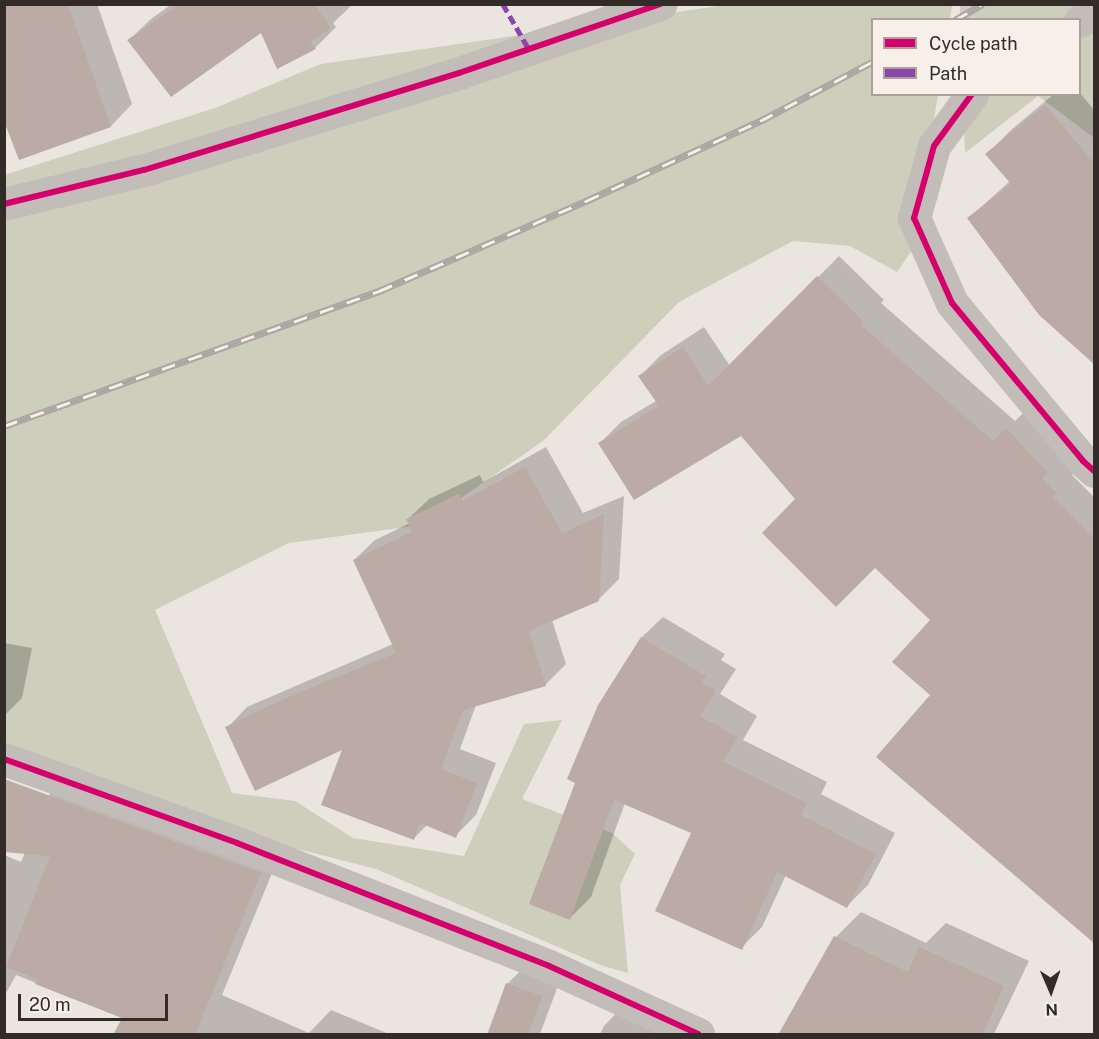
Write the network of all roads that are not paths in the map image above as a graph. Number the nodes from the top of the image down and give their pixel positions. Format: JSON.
{"nodes":[{"id":1,"x":661,"y":4,"type":"edge"},
{"id":2,"x":1095,"y":13,"type":"edge"},
{"id":3,"x":1081,"y":20,"type":"edge"},
{"id":4,"x":971,"y":96,"type":"edge"},
{"id":5,"x":4,"y":204,"type":"edge"},
{"id":6,"x":1095,"y":471,"type":"edge"},
{"id":7,"x":4,"y":759,"type":"edge"},
{"id":8,"x":698,"y":1035,"type":"edge"}],
"edges":[{"from":1,"to":5,"type":"street"},
{"from":2,"to":3,"type":"street"},
{"from":4,"to":6,"type":"street"},
{"from":7,"to":8,"type":"street"}]}
